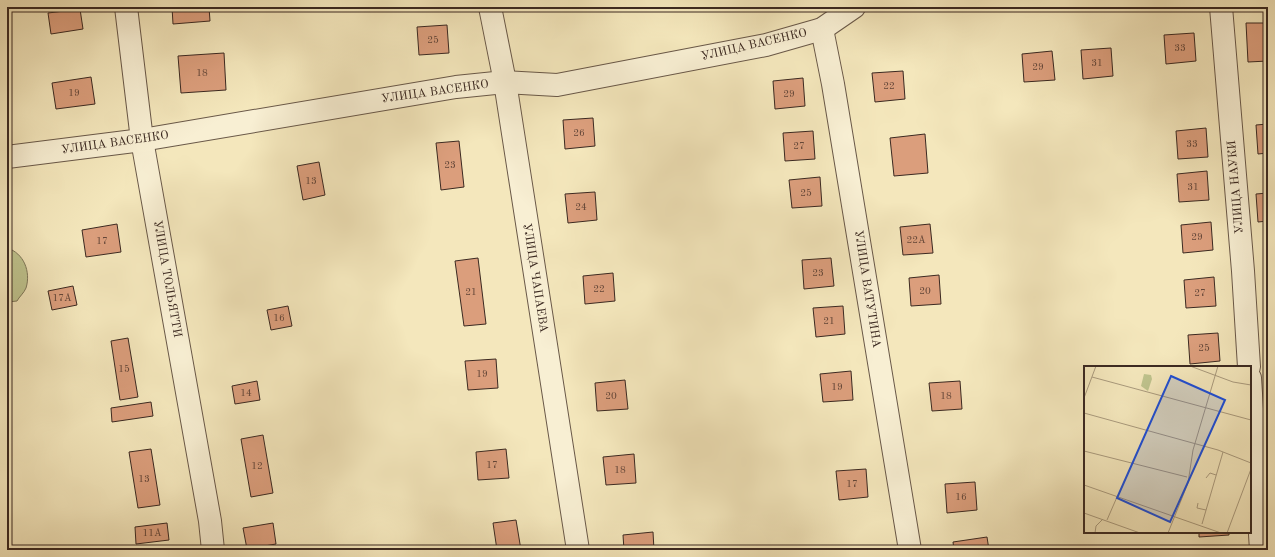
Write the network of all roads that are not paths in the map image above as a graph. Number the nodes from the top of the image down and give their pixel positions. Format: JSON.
{"nodes":[{"id":1,"x":126,"y":7,"type":"edge"},
{"id":2,"x":490,"y":7,"type":"edge"},
{"id":3,"x":854,"y":7,"type":"edge"},
{"id":4,"x":1220,"y":7,"type":"edge"},
{"id":5,"x":822,"y":29,"type":"junction"},
{"id":6,"x":505,"y":82,"type":"junction"},
{"id":7,"x":142,"y":140,"type":"junction"},
{"id":8,"x":7,"y":157,"type":"edge"},
{"id":9,"x":1249,"y":366,"type":"edge"},
{"id":10,"x":1251,"y":394,"type":"edge"},
{"id":11,"x":213,"y":550,"type":"edge"},
{"id":12,"x":578,"y":550,"type":"edge"},
{"id":13,"x":910,"y":550,"type":"edge"},
{"id":14,"x":1261,"y":550,"type":"edge"}],
"edges":[{"from":1,"to":7,"type":"street","name":"УЛИЦА ТОЛЬЯТТИ"},
{"from":2,"to":6,"type":"street","name":"УЛИЦА ЧАПАЕВА"},
{"from":3,"to":5,"type":"street","name":"УЛИЦА ВАСЕНКО"},
{"from":4,"to":9,"type":"street","name":"УЛИЦА НАУКИ"},
{"from":5,"to":6,"type":"street","name":"УЛИЦА ВАСЕНКО"},
{"from":5,"to":13,"type":"street","name":"УЛИЦА ВАТУТИНА"},
{"from":6,"to":7,"type":"street","name":"УЛИЦА ВАСЕНКО"},
{"from":6,"to":12,"type":"street","name":"УЛИЦА ЧАПАЕВА"},
{"from":7,"to":8,"type":"street","name":"УЛИЦА ВАСЕНКО"},
{"from":7,"to":11,"type":"street","name":"УЛИЦА ТОЛЬЯТТИ"},
{"from":10,"to":14,"type":"street"}]}
